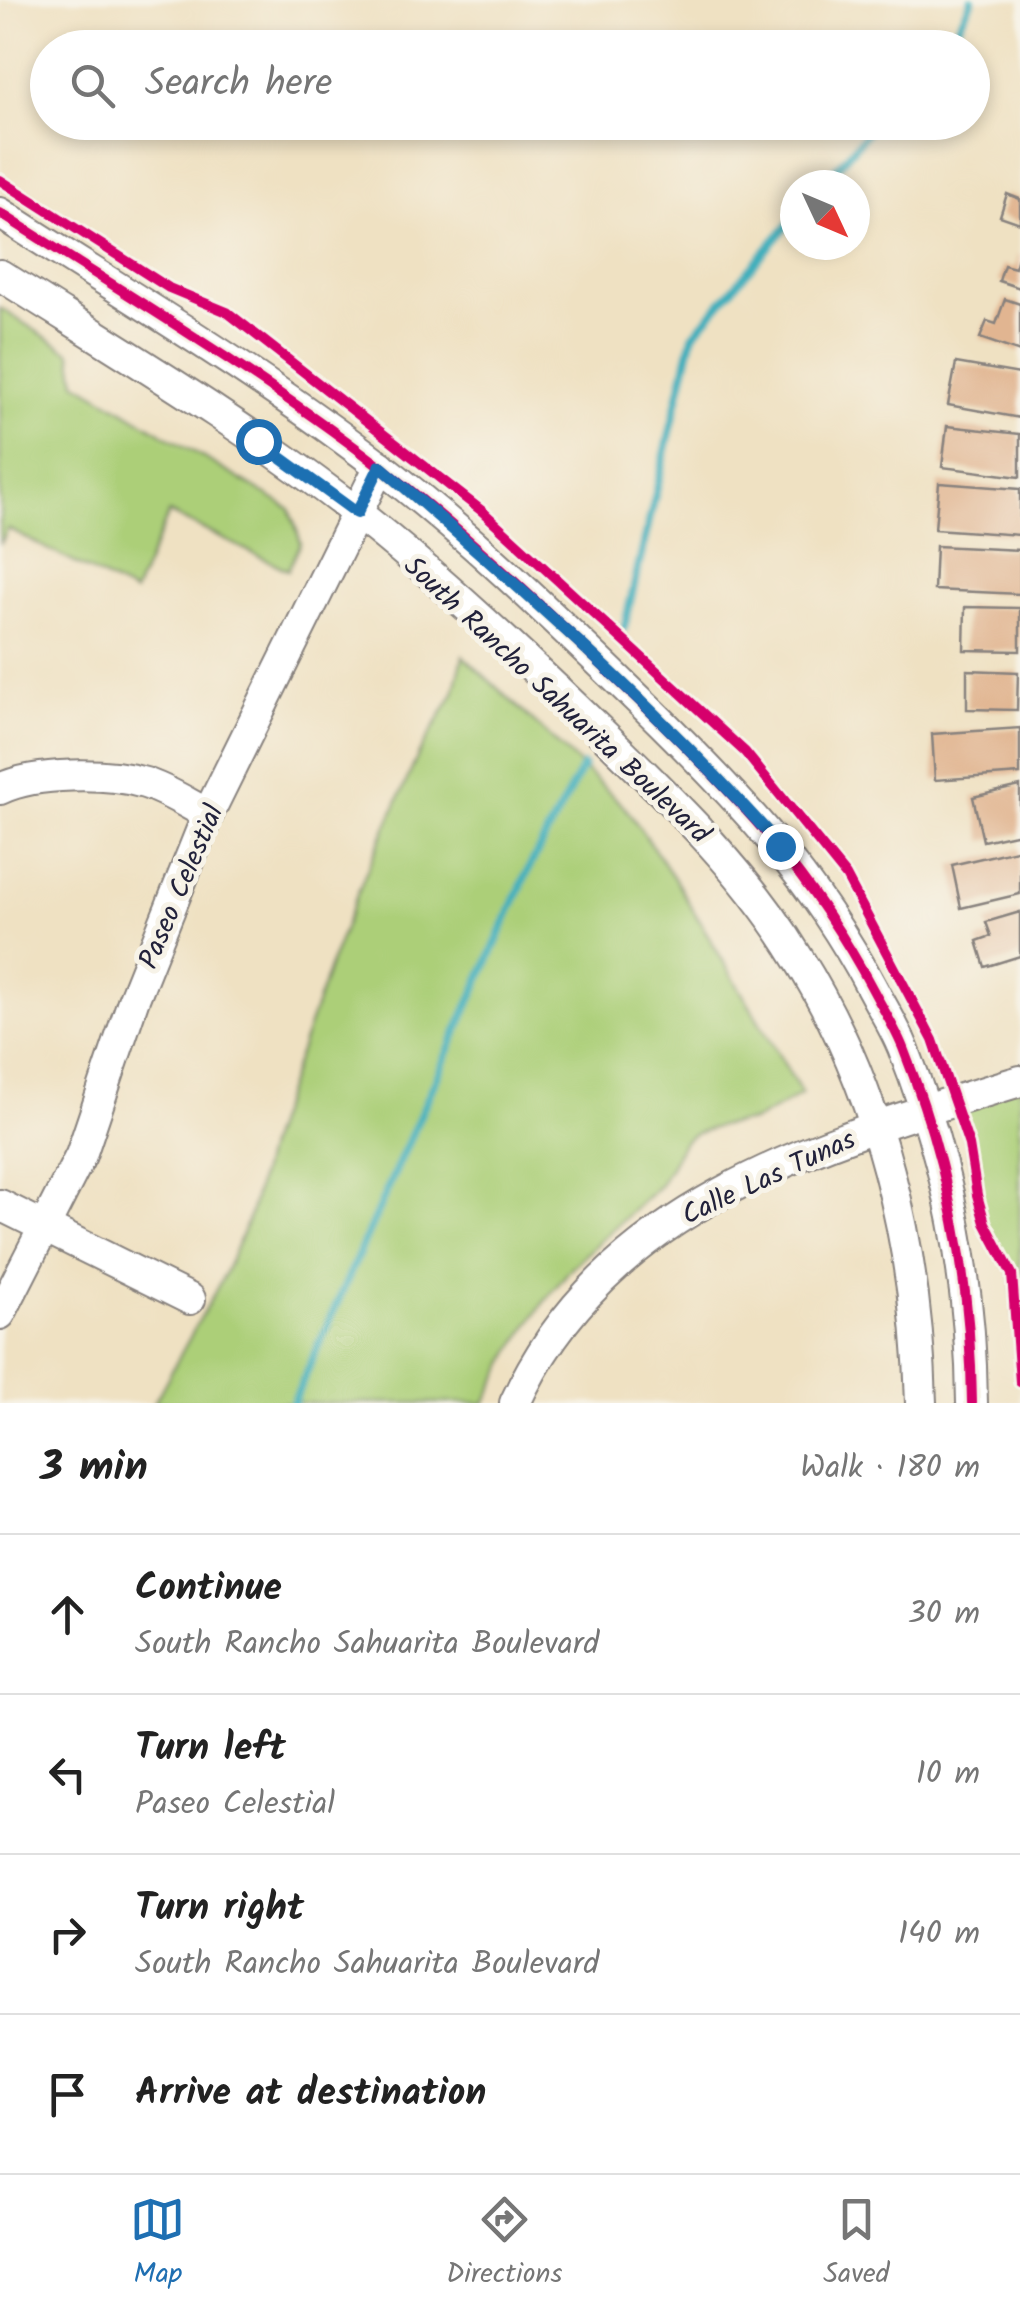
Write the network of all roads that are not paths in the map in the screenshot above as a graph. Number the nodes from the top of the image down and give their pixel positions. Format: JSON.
{"nodes":[{"id":1,"x":0,"y":213,"type":"edge"},
{"id":2,"x":0,"y":275,"type":"edge"},
{"id":3,"x":380,"y":466,"type":"junction"},
{"id":4,"x":357,"y":513,"type":"junction"},
{"id":5,"x":0,"y":789,"type":"edge"},
{"id":6,"x":208,"y":814,"type":"junction"},
{"id":7,"x":1020,"y":1082,"type":"edge"},
{"id":8,"x":924,"y":1111,"type":"junction"},
{"id":9,"x":876,"y":1127,"type":"junction"},
{"id":10,"x":0,"y":1204,"type":"edge"},
{"id":11,"x":47,"y":1226,"type":"junction"},
{"id":12,"x":190,"y":1299,"type":"dead end"},
{"id":13,"x":0,"y":1314,"type":"edge"},
{"id":14,"x":516,"y":1403,"type":"edge"},
{"id":15,"x":922,"y":1403,"type":"edge"},
{"id":16,"x":972,"y":1403,"type":"edge"}],
"edges":[{"from":1,"to":3,"type":"street","name":"South Rancho Sahuarita Boulevard"},
{"from":2,"to":4,"type":"street","name":"South Rancho Sahuarita Boulevard"},
{"from":3,"to":4,"type":"street","name":"Paseo Celestial"},
{"from":3,"to":8,"type":"street","name":"South Rancho Sahuarita Boulevard"},
{"from":4,"to":6,"type":"street","name":"Paseo Celestial"},
{"from":4,"to":9,"type":"street","name":"South Rancho Sahuarita Boulevard"},
{"from":5,"to":6,"type":"street"},
{"from":6,"to":11,"type":"street","name":"Paseo Celestial"},
{"from":7,"to":8,"type":"street","name":"Calle Las Tunas"},
{"from":8,"to":9,"type":"street","name":"Calle Las Tunas"},
{"from":8,"to":16,"type":"street","name":"South Rancho Sahuarita Boulevard"},
{"from":9,"to":14,"type":"street","name":"Calle Las Tunas"},
{"from":9,"to":15,"type":"street","name":"South Rancho Sahuarita Boulevard"},
{"from":10,"to":11,"type":"street"},
{"from":11,"to":12,"type":"street"},
{"from":11,"to":13,"type":"street","name":"Paseo Celestial"}]}
